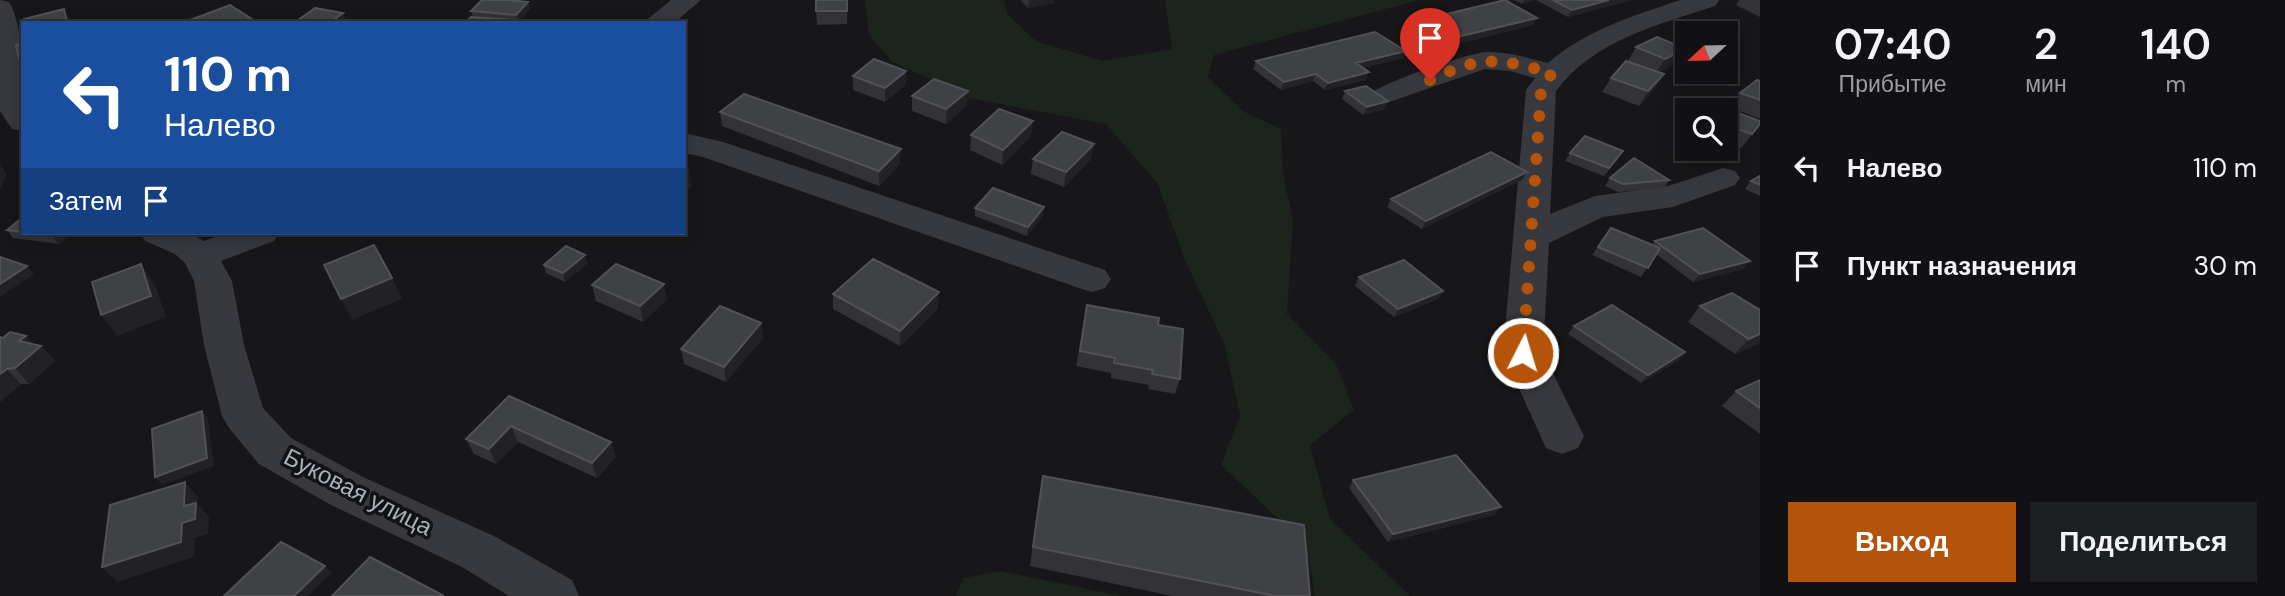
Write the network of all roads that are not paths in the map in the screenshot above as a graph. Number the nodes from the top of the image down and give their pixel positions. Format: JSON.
{"nodes":[{"id":1,"x":688,"y":0,"type":"edge"},
{"id":2,"x":1706,"y":0,"type":"edge"},
{"id":3,"x":0,"y":4,"type":"edge"},
{"id":4,"x":659,"y":21,"type":"edge"},
{"id":5,"x":1552,"y":73,"type":"junction"},
{"id":6,"x":1386,"y":94,"type":"dead end"},
{"id":7,"x":21,"y":120,"type":"edge"},
{"id":8,"x":686,"y":143,"type":"edge"},
{"id":9,"x":1723,"y":178,"type":"dead end"},
{"id":10,"x":163,"y":235,"type":"edge"},
{"id":11,"x":256,"y":235,"type":"edge"},
{"id":12,"x":1532,"y":237,"type":"junction"},
{"id":13,"x":199,"y":256,"type":"junction"},
{"id":14,"x":1092,"y":279,"type":"dead end"},
{"id":15,"x":1562,"y":436,"type":"dead end"},
{"id":16,"x":554,"y":596,"type":"edge"}],
"edges":[{"from":1,"to":4,"type":"street"},
{"from":2,"to":5,"type":"street"},
{"from":3,"to":7,"type":"street"},
{"from":5,"to":6,"type":"street"},
{"from":5,"to":12,"type":"street"},
{"from":8,"to":14,"type":"street"},
{"from":9,"to":12,"type":"street"},
{"from":10,"to":13,"type":"street"},
{"from":11,"to":13,"type":"street"},
{"from":12,"to":15,"type":"street"},
{"from":13,"to":16,"type":"street","name":"Буковая улица"}]}
